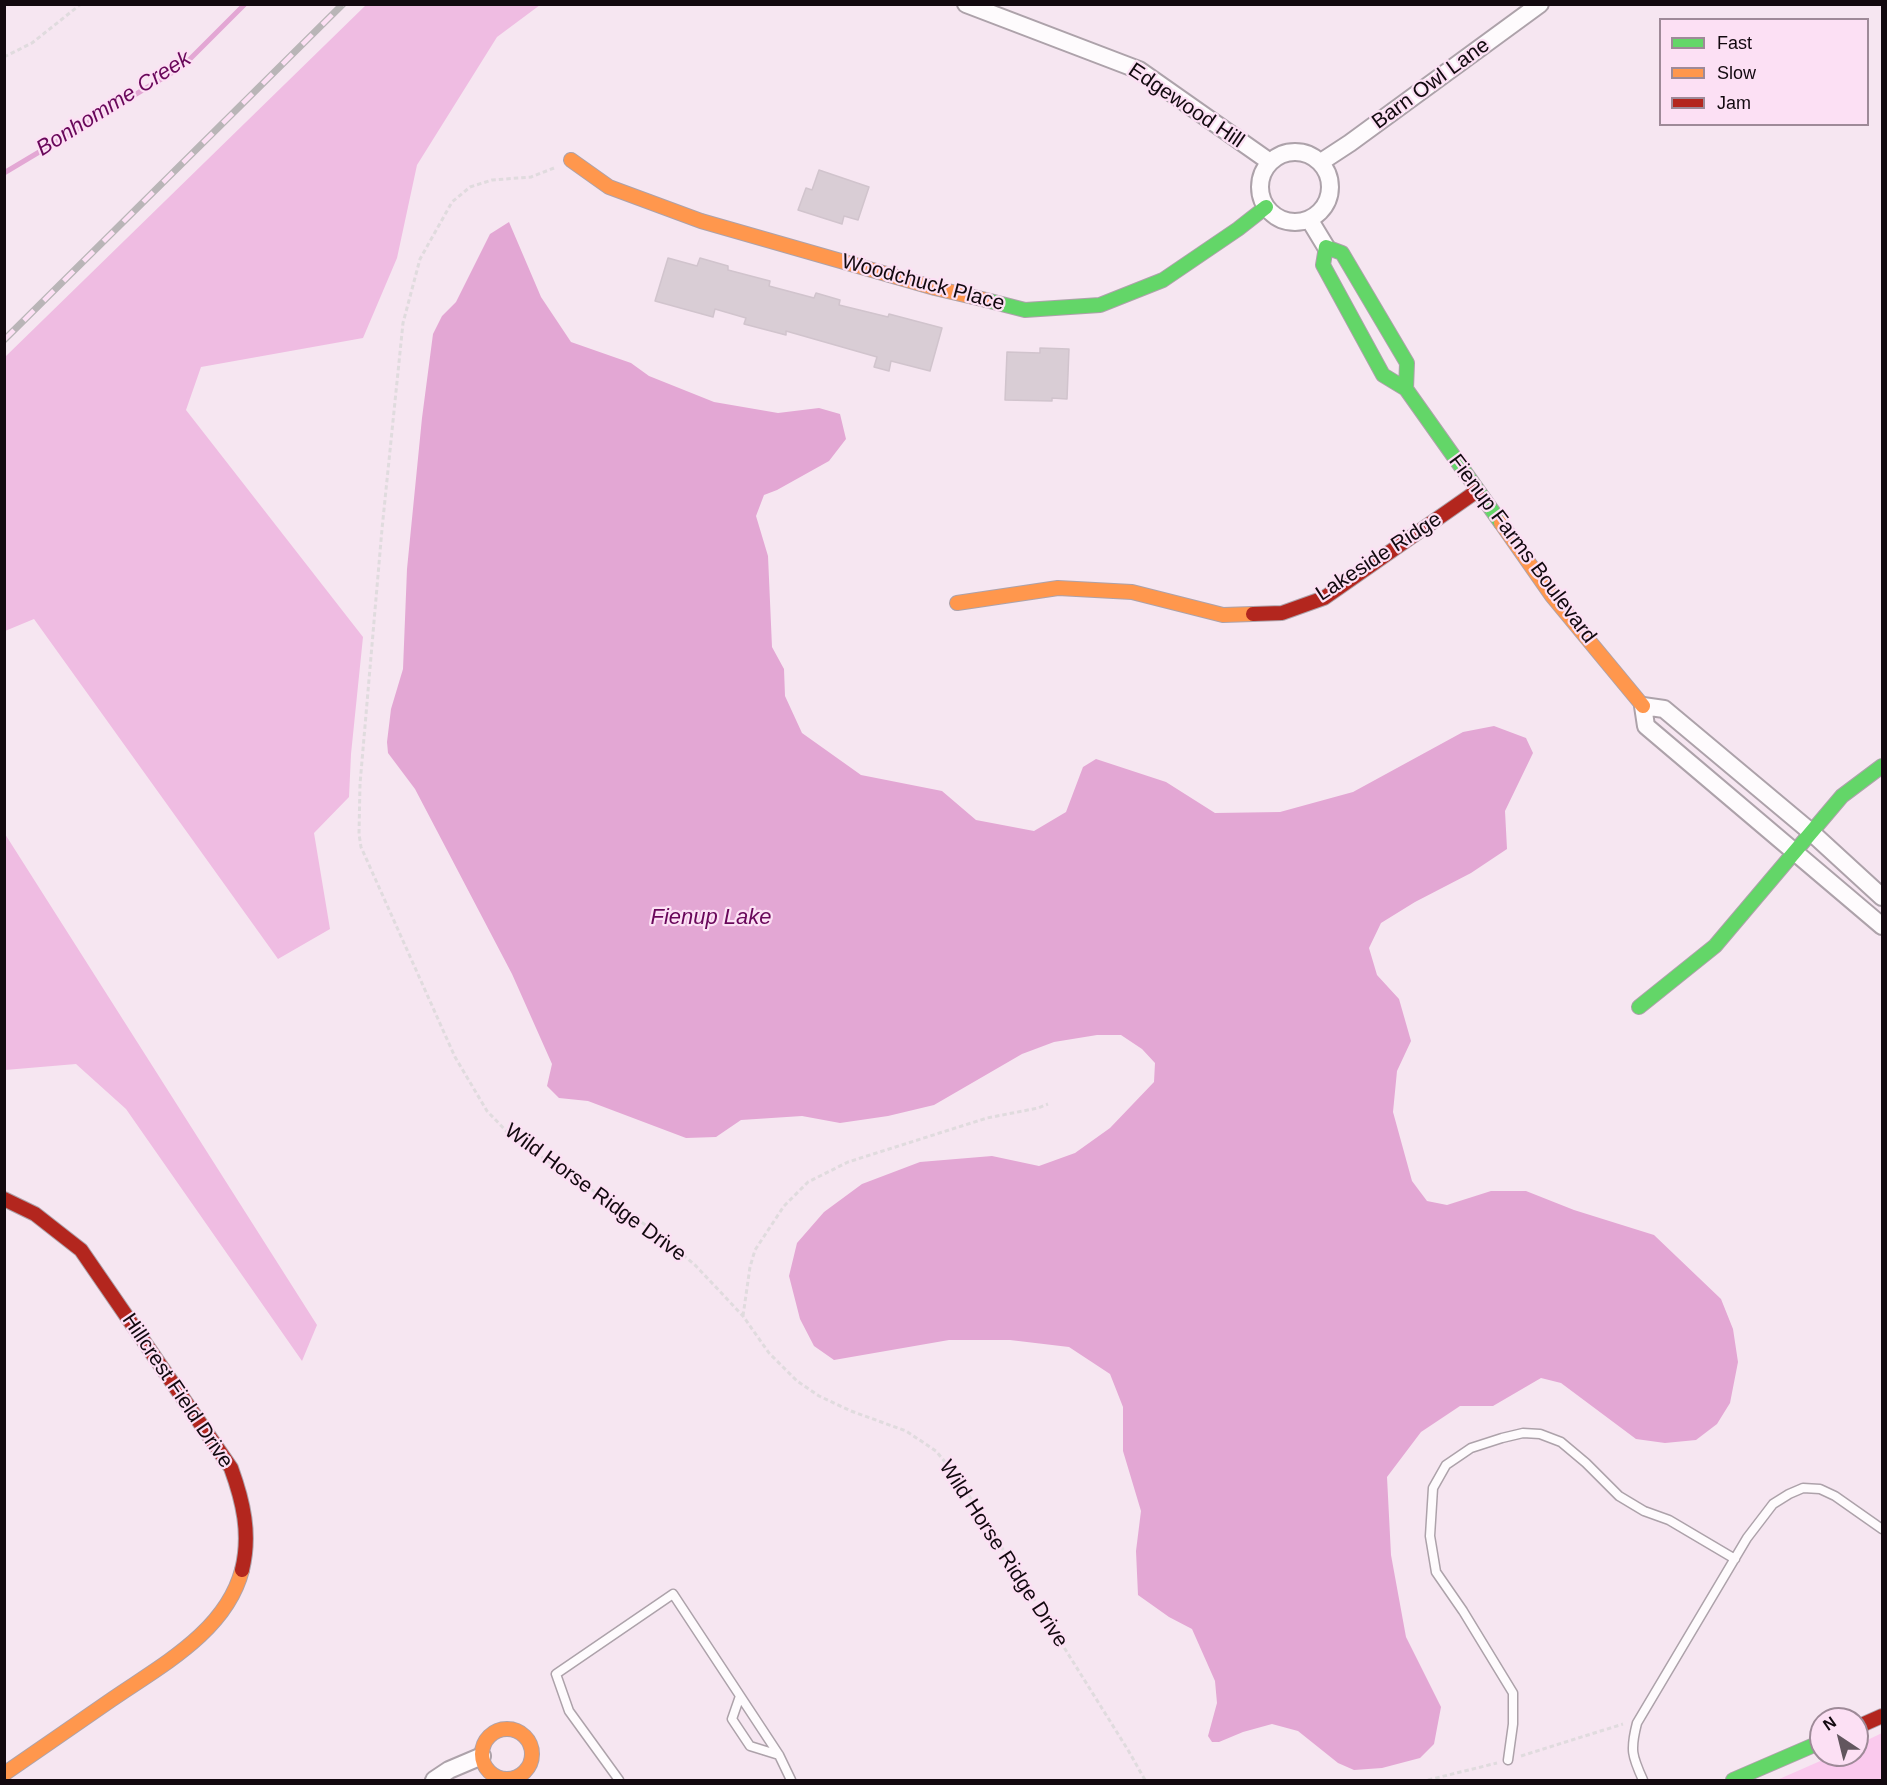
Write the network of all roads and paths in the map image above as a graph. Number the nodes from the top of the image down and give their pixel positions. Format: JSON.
{"nodes":[{"id":1,"x":81,"y":4,"type":"edge"},
{"id":2,"x":966,"y":4,"type":"edge"},
{"id":3,"x":1540,"y":4,"type":"edge"},
{"id":4,"x":4,"y":57,"type":"edge"},
{"id":5,"x":571,"y":160,"type":"joint"},
{"id":6,"x":1270,"y":162,"type":"junction"},
{"id":7,"x":1321,"y":162,"type":"junction"},
{"id":8,"x":1266,"y":207,"type":"junction"},
{"id":9,"x":1309,"y":219,"type":"junction"},
{"id":10,"x":1326,"y":247,"type":"junction"},
{"id":11,"x":1406,"y":389,"type":"junction"},
{"id":12,"x":1477,"y":491,"type":"junction"},
{"id":13,"x":957,"y":603,"type":"dead end"},
{"id":14,"x":1643,"y":706,"type":"junction"},
{"id":15,"x":1882,"y":766,"type":"edge"},
{"id":16,"x":1811,"y":832,"type":"junction"},
{"id":17,"x":1794,"y":851,"type":"junction"},
{"id":18,"x":1882,"y":897,"type":"edge"},
{"id":19,"x":1882,"y":927,"type":"edge"},
{"id":20,"x":1639,"y":1007,"type":"dead end"},
{"id":21,"x":1048,"y":1104,"type":"dead end"},
{"id":22,"x":4,"y":1199,"type":"edge"},
{"id":23,"x":742,"y":1316,"type":"junction"},
{"id":24,"x":1882,"y":1529,"type":"edge"},
{"id":25,"x":1735,"y":1559,"type":"junction"},
{"id":26,"x":740,"y":1696,"type":"junction"},
{"id":27,"x":1637,"y":1723,"type":"junction"},
{"id":28,"x":1809,"y":1747,"type":"edge"},
{"id":29,"x":779,"y":1755,"type":"junction"},
{"id":30,"x":482,"y":1756,"type":"dead end"},
{"id":31,"x":1508,"y":1760,"type":"junction"},
{"id":32,"x":4,"y":1774,"type":"edge"},
{"id":33,"x":434,"y":1780,"type":"edge"},
{"id":34,"x":619,"y":1780,"type":"edge"},
{"id":35,"x":790,"y":1780,"type":"edge"},
{"id":36,"x":1145,"y":1780,"type":"edge"},
{"id":37,"x":1428,"y":1780,"type":"edge"},
{"id":38,"x":1643,"y":1780,"type":"edge"},
{"id":39,"x":1733,"y":1780,"type":"edge"}],
"edges":[{"from":1,"to":4,"type":"path"},
{"from":2,"to":6,"type":"street","name":"Edgewood Hill"},
{"from":3,"to":7,"type":"street","name":"Barn Owl Lane"},
{"from":5,"to":8,"type":"street","name":"Woodchuck Place"},
{"from":5,"to":23,"type":"path","name":"Wild Horse Ridge Drive"},
{"from":6,"to":7,"type":"street"},
{"from":6,"to":8,"type":"street"},
{"from":7,"to":9,"type":"street"},
{"from":8,"to":9,"type":"street"},
{"from":9,"to":10,"type":"street","name":"Fienup Farms Boulevard"},
{"from":10,"to":11,"type":"street","name":"Fienup Farms Boulevard"},
{"from":10,"to":11,"type":"street","name":"Fienup Farms Boulevard"},
{"from":11,"to":12,"type":"street","name":"Fienup Farms Boulevard"},
{"from":12,"to":13,"type":"street","name":"Lakeside Ridge"},
{"from":12,"to":14,"type":"street","name":"Fienup Farms Boulevard"},
{"from":14,"to":16,"type":"street"},
{"from":14,"to":17,"type":"street","name":"Fienup Farms Boulevard"},
{"from":15,"to":16,"type":"street"},
{"from":16,"to":17,"type":"street"},
{"from":16,"to":18,"type":"street"},
{"from":17,"to":19,"type":"street","name":"Fienup Farms Boulevard"},
{"from":17,"to":20,"type":"street"},
{"from":21,"to":23,"type":"path"},
{"from":22,"to":32,"type":"street","name":"Hillcrest Field Drive"},
{"from":23,"to":36,"type":"path","name":"Wild Horse Ridge Drive"},
{"from":24,"to":25,"type":"lane"},
{"from":25,"to":27,"type":"lane"},
{"from":25,"to":31,"type":"lane"},
{"from":26,"to":29,"type":"lane"},
{"from":26,"to":29,"type":"lane"},
{"from":26,"to":34,"type":"lane"},
{"from":27,"to":31,"type":"path"},
{"from":27,"to":38,"type":"lane"},
{"from":28,"to":39,"type":"street"},
{"from":29,"to":35,"type":"lane"},
{"from":30,"to":33,"type":"street"},
{"from":31,"to":37,"type":"path"}]}
